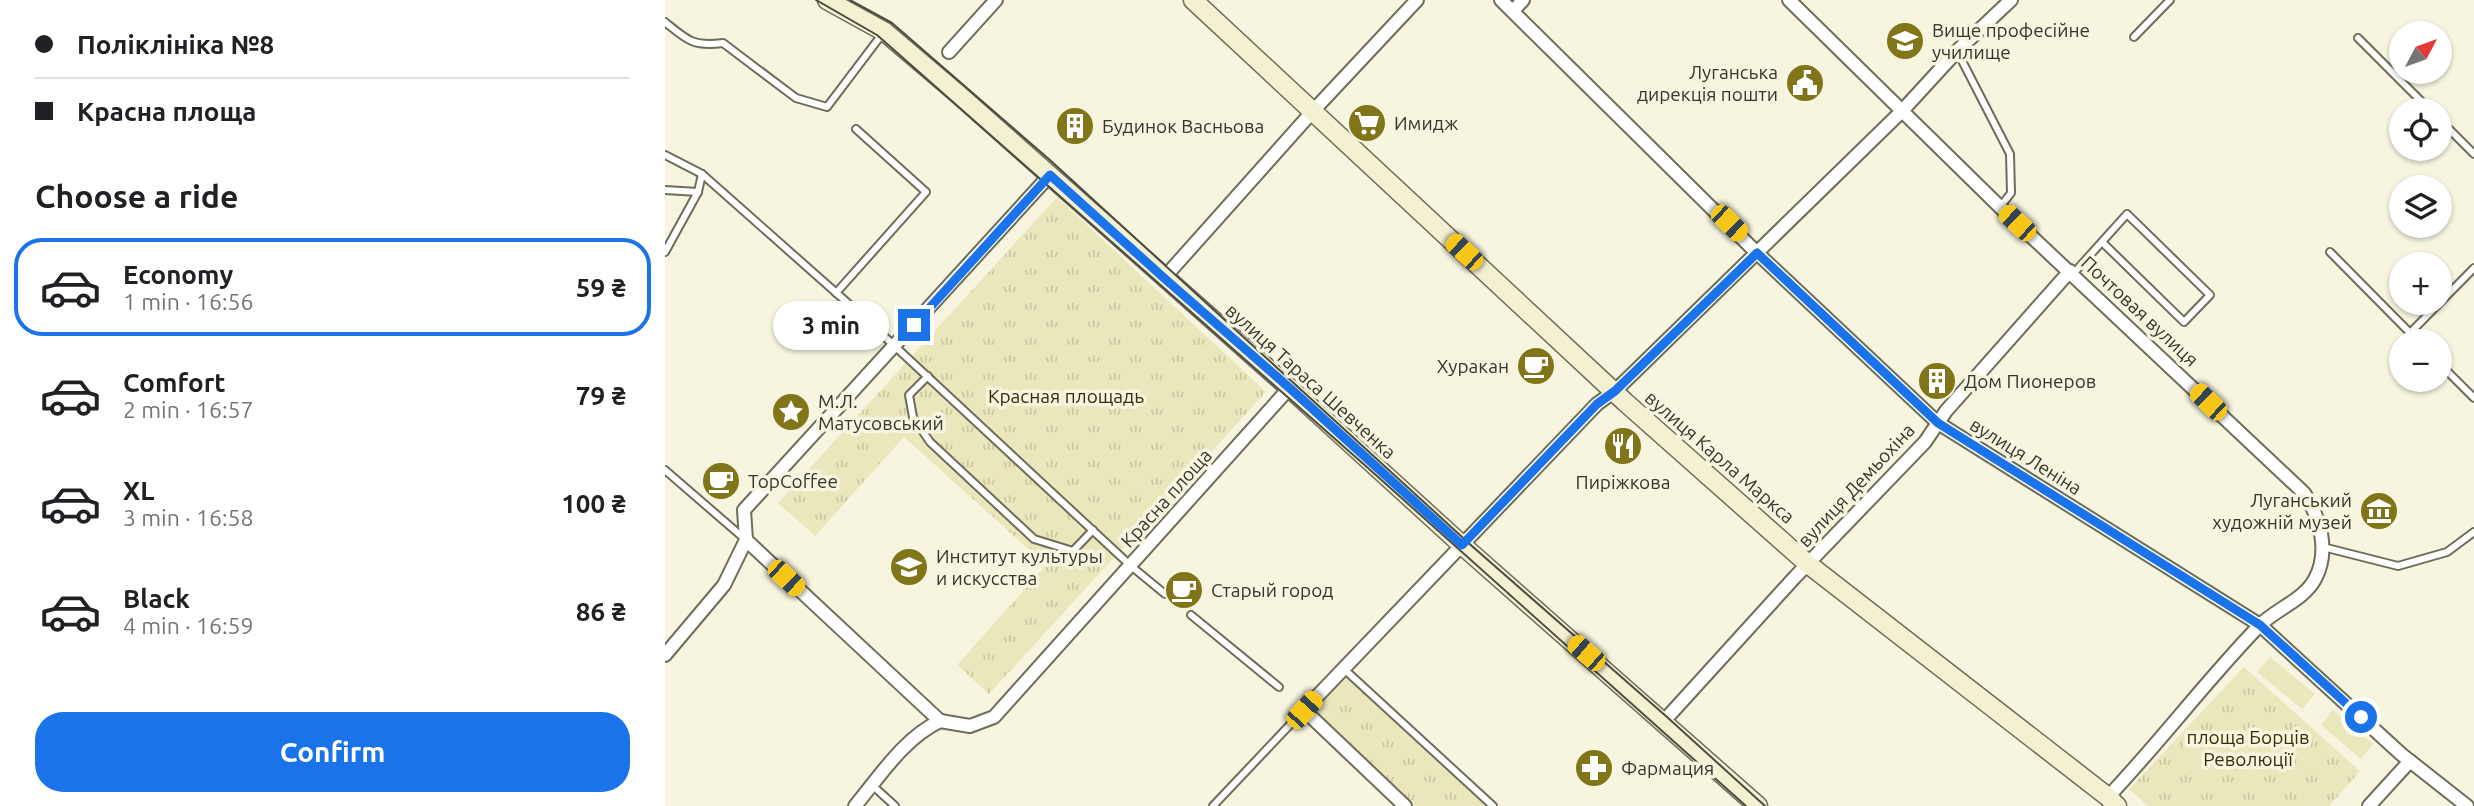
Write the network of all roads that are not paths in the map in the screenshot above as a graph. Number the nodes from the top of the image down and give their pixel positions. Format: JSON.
{"nodes":[{"id":1,"x":827,"y":0,"type":"edge"},
{"id":2,"x":996,"y":0,"type":"edge"},
{"id":3,"x":1193,"y":0,"type":"edge"},
{"id":4,"x":1417,"y":0,"type":"edge"},
{"id":5,"x":1501,"y":0,"type":"edge"},
{"id":6,"x":1524,"y":0,"type":"edge"},
{"id":7,"x":1789,"y":0,"type":"edge"},
{"id":8,"x":2011,"y":0,"type":"edge"},
{"id":9,"x":2170,"y":0,"type":"edge"},
{"id":10,"x":1513,"y":11,"type":"junction"},
{"id":11,"x":665,"y":22,"type":"edge"},
{"id":12,"x":884,"y":32,"type":"junction"},
{"id":13,"x":2134,"y":37,"type":"dead end"},
{"id":14,"x":2358,"y":38,"type":"dead end"},
{"id":15,"x":1957,"y":51,"type":"junction"},
{"id":16,"x":949,"y":52,"type":"dead end"},
{"id":17,"x":2418,"y":98,"type":"edge"},
{"id":18,"x":1313,"y":111,"type":"junction"},
{"id":19,"x":1902,"y":111,"type":"junction"},
{"id":20,"x":856,"y":130,"type":"dead end"},
{"id":21,"x":2452,"y":133,"type":"edge"},
{"id":22,"x":2474,"y":154,"type":"edge"},
{"id":23,"x":665,"y":155,"type":"edge"},
{"id":24,"x":702,"y":174,"type":"junction"},
{"id":25,"x":1050,"y":175,"type":"junction"},
{"id":26,"x":665,"y":190,"type":"edge"},
{"id":27,"x":698,"y":192,"type":"junction"},
{"id":28,"x":2000,"y":207,"type":"junction"},
{"id":29,"x":2102,"y":242,"type":"junction"},
{"id":30,"x":666,"y":249,"type":"edge"},
{"id":31,"x":2330,"y":252,"type":"dead end"},
{"id":32,"x":1757,"y":253,"type":"junction"},
{"id":33,"x":2474,"y":268,"type":"edge"},
{"id":34,"x":2071,"y":273,"type":"junction"},
{"id":35,"x":1164,"y":278,"type":"junction"},
{"id":36,"x":837,"y":293,"type":"junction"},
{"id":37,"x":850,"y":305,"type":"dead end"},
{"id":38,"x":872,"y":325,"type":"dead end"},
{"id":39,"x":2406,"y":329,"type":"edge"},
{"id":40,"x":2414,"y":329,"type":"edge"},
{"id":41,"x":895,"y":346,"type":"junction"},
{"id":42,"x":928,"y":376,"type":"junction"},
{"id":43,"x":2452,"y":376,"type":"edge"},
{"id":44,"x":1293,"y":391,"type":"junction"},
{"id":45,"x":1615,"y":391,"type":"junction"},
{"id":46,"x":2474,"y":398,"type":"edge"},
{"id":47,"x":1938,"y":423,"type":"junction"},
{"id":48,"x":666,"y":474,"type":"edge"},
{"id":49,"x":1093,"y":530,"type":"junction"},
{"id":50,"x":2474,"y":531,"type":"edge"},
{"id":51,"x":746,"y":540,"type":"junction"},
{"id":52,"x":1462,"y":545,"type":"junction"},
{"id":53,"x":2322,"y":546,"type":"junction"},
{"id":54,"x":1808,"y":564,"type":"junction"},
{"id":55,"x":1131,"y":566,"type":"junction"},
{"id":56,"x":1165,"y":594,"type":"dead end"},
{"id":57,"x":1191,"y":615,"type":"dead end"},
{"id":58,"x":2260,"y":625,"type":"junction"},
{"id":59,"x":665,"y":655,"type":"edge"},
{"id":60,"x":1342,"y":668,"type":"junction"},
{"id":61,"x":1279,"y":687,"type":"dead end"},
{"id":62,"x":1304,"y":710,"type":"junction"},
{"id":63,"x":940,"y":721,"type":"junction"},
{"id":64,"x":1664,"y":721,"type":"junction"},
{"id":65,"x":2410,"y":761,"type":"junction"},
{"id":66,"x":873,"y":785,"type":"junction"},
{"id":67,"x":2113,"y":801,"type":"edge"},
{"id":68,"x":855,"y":806,"type":"edge"},
{"id":69,"x":895,"y":806,"type":"edge"},
{"id":70,"x":1213,"y":806,"type":"edge"},
{"id":71,"x":1405,"y":806,"type":"edge"},
{"id":72,"x":1493,"y":806,"type":"edge"},
{"id":73,"x":1758,"y":806,"type":"edge"},
{"id":74,"x":2369,"y":806,"type":"edge"},
{"id":75,"x":2467,"y":806,"type":"edge"}],
"edges":[{"from":1,"to":12,"type":"main road","name":"вулиця Тараса Шевченка"},
{"from":2,"to":16,"type":"street"},
{"from":3,"to":18,"type":"main road","name":"вулиця Карла Маркса"},
{"from":4,"to":18,"type":"street"},
{"from":5,"to":10,"type":"street","name":"вулиця Леніна"},
{"from":6,"to":10,"type":"street"},
{"from":7,"to":19,"type":"street","name":"Почтовая вулиця"},
{"from":8,"to":15,"type":"street"},
{"from":9,"to":13,"type":"lane"},
{"from":10,"to":32,"type":"street","name":"вулиця Леніна"},
{"from":11,"to":12,"type":"lane"},
{"from":12,"to":25,"type":"main road","name":"вулиця Тараса Шевченка"},
{"from":14,"to":17,"type":"lane"},
{"from":15,"to":19,"type":"street"},
{"from":15,"to":28,"type":"lane"},
{"from":18,"to":35,"type":"street"},
{"from":18,"to":45,"type":"main road","name":"вулиця Карла Маркса"},
{"from":19,"to":28,"type":"street","name":"Почтовая вулиця"},
{"from":19,"to":32,"type":"street"},
{"from":20,"to":36,"type":"lane"},
{"from":21,"to":22,"type":"lane"},
{"from":23,"to":24,"type":"lane"},
{"from":24,"to":27,"type":"lane"},
{"from":24,"to":36,"type":"lane"},
{"from":25,"to":35,"type":"main road","name":"вулиця Тараса Шевченка"},
{"from":25,"to":41,"type":"street"},
{"from":26,"to":27,"type":"lane"},
{"from":27,"to":30,"type":"lane"},
{"from":28,"to":34,"type":"street","name":"Почтовая вулиця"},
{"from":29,"to":29,"type":"lane"},
{"from":29,"to":34,"type":"lane"},
{"from":31,"to":39,"type":"lane"},
{"from":32,"to":45,"type":"street"},
{"from":32,"to":47,"type":"street","name":"вулиця Леніна"},
{"from":33,"to":40,"type":"lane"},
{"from":34,"to":47,"type":"street","name":"вулиця Демьохіна"},
{"from":34,"to":53,"type":"street","name":"Почтовая вулиця"},
{"from":35,"to":44,"type":"main road","name":"вулиця Тараса Шевченка"},
{"from":36,"to":37,"type":"lane"},
{"from":38,"to":41,"type":"lane"},
{"from":41,"to":42,"type":"lane"},
{"from":41,"to":51,"type":"street"},
{"from":42,"to":49,"type":"lane"},
{"from":42,"to":49,"type":"lane"},
{"from":43,"to":46,"type":"lane"},
{"from":44,"to":52,"type":"main road","name":"вулиця Тараса Шевченка"},
{"from":44,"to":55,"type":"street","name":"Красна площа"},
{"from":45,"to":52,"type":"street"},
{"from":45,"to":54,"type":"main road","name":"вулиця Карла Маркса"},
{"from":47,"to":54,"type":"street","name":"вулиця Демьохіна"},
{"from":47,"to":58,"type":"street","name":"вулиця Леніна"},
{"from":48,"to":51,"type":"lane"},
{"from":49,"to":55,"type":"lane"},
{"from":50,"to":53,"type":"lane"},
{"from":51,"to":59,"type":"street"},
{"from":51,"to":63,"type":"street"},
{"from":52,"to":60,"type":"street"},
{"from":52,"to":64,"type":"main road","name":"вулиця Тараса Шевченка"},
{"from":53,"to":58,"type":"street","name":"Почтовая вулиця"},
{"from":54,"to":64,"type":"street","name":"вулиця Демьохіна"},
{"from":54,"to":67,"type":"main road","name":"вулиця Карла Маркса"},
{"from":55,"to":56,"type":"lane"},
{"from":55,"to":63,"type":"street","name":"Красна площа"},
{"from":57,"to":61,"type":"lane"},
{"from":58,"to":65,"type":"street","name":"вулиця Леніна"},
{"from":58,"to":67,"type":"street","name":"Почтовая вулиця"},
{"from":60,"to":62,"type":"street"},
{"from":60,"to":72,"type":"lane"},
{"from":62,"to":70,"type":"lane"},
{"from":62,"to":71,"type":"street"},
{"from":63,"to":66,"type":"street"},
{"from":64,"to":73,"type":"main road","name":"вулиця Тараса Шевченка"},
{"from":65,"to":74,"type":"street"},
{"from":65,"to":75,"type":"street","name":"вулиця Леніна"},
{"from":66,"to":68,"type":"street"},
{"from":66,"to":69,"type":"lane"}]}
